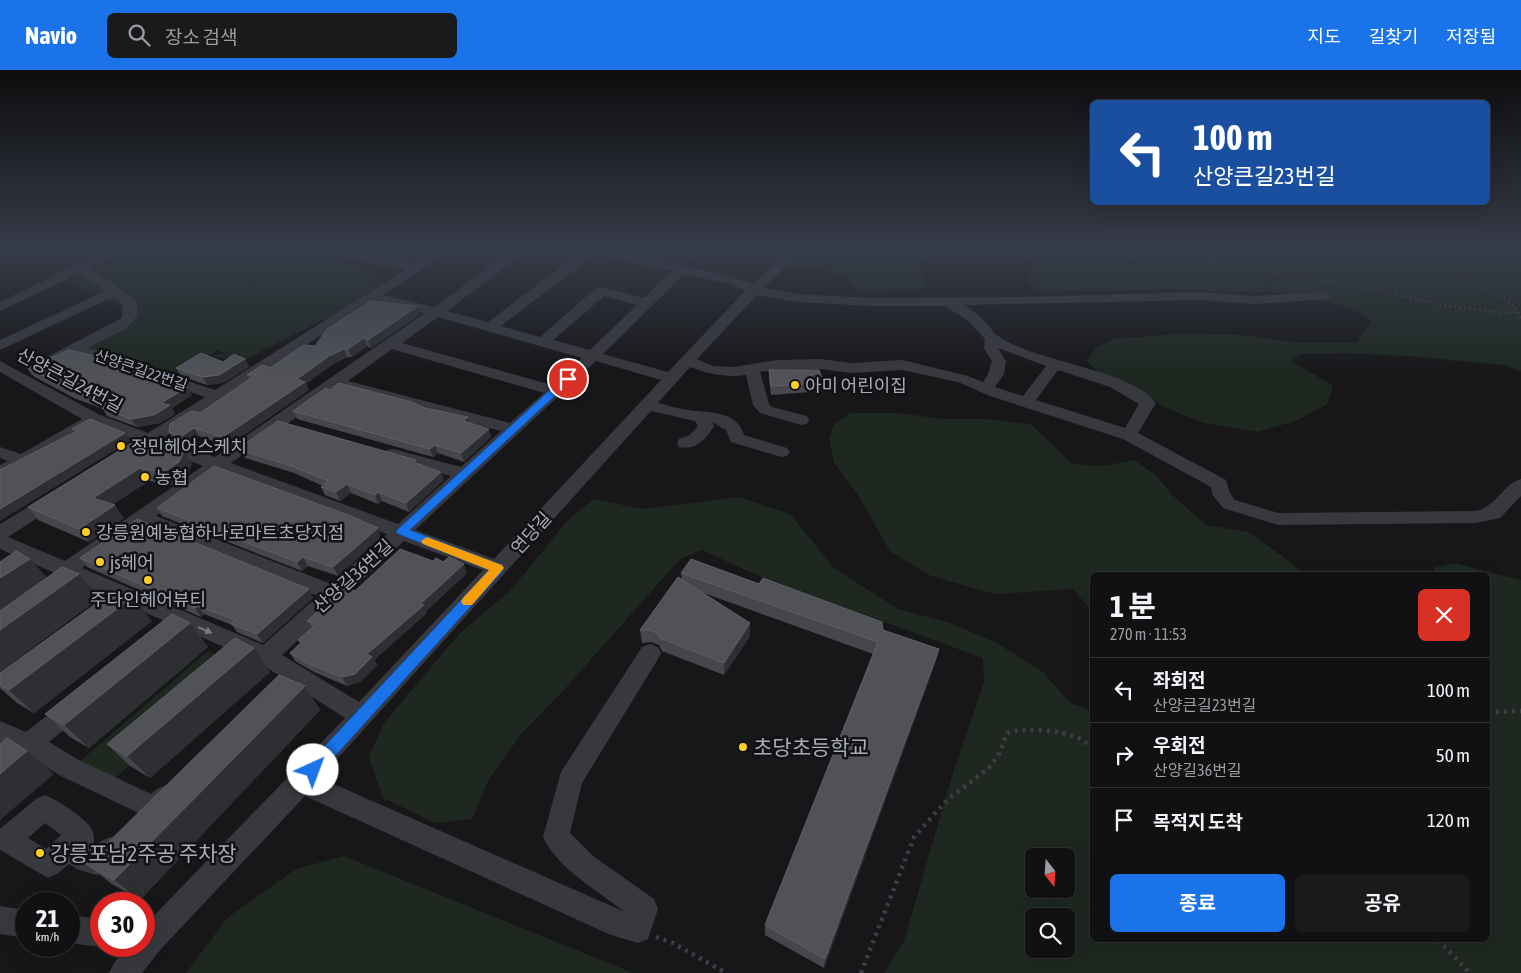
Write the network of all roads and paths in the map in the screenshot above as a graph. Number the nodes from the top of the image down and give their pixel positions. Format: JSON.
{"nodes":[{"id":1,"x":34,"y":290,"type":"edge"},
{"id":2,"x":384,"y":290,"type":"edge"},
{"id":3,"x":466,"y":290,"type":"edge"},
{"id":4,"x":537,"y":290,"type":"edge"},
{"id":5,"x":660,"y":290,"type":"edge"},
{"id":6,"x":754,"y":290,"type":"joint"},
{"id":7,"x":1378,"y":290,"type":"edge"},
{"id":8,"x":1489,"y":290,"type":"edge"},
{"id":9,"x":115,"y":291,"type":"joint"},
{"id":10,"x":1323,"y":296,"type":"dead end"},
{"id":11,"x":374,"y":297,"type":"junction"},
{"id":12,"x":947,"y":301,"type":"junction"},
{"id":13,"x":647,"y":303,"type":"junction"},
{"id":14,"x":0,"y":307,"type":"edge"},
{"id":15,"x":436,"y":312,"type":"junction"},
{"id":16,"x":1516,"y":312,"type":"junction"},
{"id":17,"x":1521,"y":318,"type":"edge"},
{"id":18,"x":491,"y":327,"type":"junction"},
{"id":19,"x":992,"y":339,"type":"junction"},
{"id":20,"x":543,"y":342,"type":"junction"},
{"id":21,"x":390,"y":344,"type":"junction"},
{"id":22,"x":0,"y":346,"type":"edge"},
{"id":23,"x":77,"y":349,"type":"junction"},
{"id":24,"x":593,"y":356,"type":"junction"},
{"id":25,"x":688,"y":361,"type":"junction"},
{"id":26,"x":1055,"y":364,"type":"junction"},
{"id":27,"x":0,"y":366,"type":"edge"},
{"id":28,"x":752,"y":369,"type":"junction"},
{"id":29,"x":17,"y":376,"type":"junction"},
{"id":30,"x":672,"y":378,"type":"junction"},
{"id":31,"x":336,"y":382,"type":"junction"},
{"id":32,"x":986,"y":389,"type":"junction"},
{"id":33,"x":555,"y":391,"type":"junction"},
{"id":34,"x":218,"y":396,"type":"junction"},
{"id":35,"x":1026,"y":402,"type":"junction"},
{"id":36,"x":648,"y":405,"type":"junction"},
{"id":37,"x":701,"y":416,"type":"junction"},
{"id":38,"x":94,"y":419,"type":"junction"},
{"id":39,"x":801,"y":420,"type":"dead end"},
{"id":40,"x":279,"y":421,"type":"junction"},
{"id":41,"x":298,"y":426,"type":"edge"},
{"id":42,"x":513,"y":429,"type":"junction"},
{"id":43,"x":1129,"y":435,"type":"junction"},
{"id":44,"x":149,"y":440,"type":"junction"},
{"id":45,"x":685,"y":443,"type":"dead end"},
{"id":46,"x":132,"y":450,"type":"edge"},
{"id":47,"x":381,"y":450,"type":"edge"},
{"id":48,"x":0,"y":452,"type":"edge"},
{"id":49,"x":781,"y":452,"type":"dead end"},
{"id":50,"x":21,"y":460,"type":"junction"},
{"id":51,"x":218,"y":463,"type":"junction"},
{"id":52,"x":0,"y":473,"type":"edge"},
{"id":53,"x":464,"y":474,"type":"junction"},
{"id":54,"x":1521,"y":485,"type":"edge"},
{"id":55,"x":66,"y":492,"type":"edge"},
{"id":56,"x":141,"y":517,"type":"junction"},
{"id":57,"x":402,"y":532,"type":"junction"},
{"id":58,"x":0,"y":533,"type":"edge"},
{"id":59,"x":0,"y":541,"type":"edge"},
{"id":60,"x":498,"y":568,"type":"junction"},
{"id":61,"x":67,"y":581,"type":"junction"},
{"id":62,"x":334,"y":594,"type":"junction"},
{"id":63,"x":650,"y":653,"type":"dead end"},
{"id":64,"x":266,"y":656,"type":"junction"},
{"id":65,"x":89,"y":696,"type":"edge"},
{"id":66,"x":353,"y":710,"type":"junction"},
{"id":67,"x":1521,"y":711,"type":"edge"},
{"id":68,"x":1490,"y":712,"type":"edge"},
{"id":69,"x":0,"y":731,"type":"edge"},
{"id":70,"x":28,"y":745,"type":"junction"},
{"id":71,"x":1090,"y":746,"type":"edge"},
{"id":72,"x":0,"y":767,"type":"edge"},
{"id":73,"x":182,"y":782,"type":"edge"},
{"id":74,"x":301,"y":782,"type":"junction"},
{"id":75,"x":154,"y":808,"type":"junction"},
{"id":76,"x":81,"y":835,"type":"dead end"},
{"id":77,"x":0,"y":920,"type":"edge"},
{"id":78,"x":15,"y":922,"type":"edge"},
{"id":79,"x":638,"y":930,"type":"junction"},
{"id":80,"x":155,"y":931,"type":"edge"},
{"id":81,"x":1440,"y":942,"type":"edge"},
{"id":82,"x":135,"y":957,"type":"edge"},
{"id":83,"x":124,"y":973,"type":"edge"},
{"id":84,"x":726,"y":973,"type":"edge"},
{"id":85,"x":861,"y":973,"type":"edge"},
{"id":86,"x":1470,"y":973,"type":"edge"}],
"edges":[{"from":1,"to":14,"type":"street"},
{"from":2,"to":11,"type":"street"},
{"from":3,"to":15,"type":"street"},
{"from":4,"to":18,"type":"street"},
{"from":5,"to":13,"type":"street","name":"산양길36번길"},
{"from":6,"to":12,"type":"street"},
{"from":6,"to":25,"type":"street","name":"연당길"},
{"from":7,"to":16,"type":"path"},
{"from":8,"to":16,"type":"path"},
{"from":9,"to":22,"type":"street"},
{"from":9,"to":23,"type":"street","name":"산양큰길22번길"},
{"from":10,"to":12,"type":"street"},
{"from":11,"to":15,"type":"street"},
{"from":11,"to":34,"type":"street"},
{"from":12,"to":19,"type":"street"},
{"from":13,"to":20,"type":"street"},
{"from":13,"to":24,"type":"street","name":"산양길36번길"},
{"from":15,"to":18,"type":"street"},
{"from":15,"to":21,"type":"street"},
{"from":16,"to":17,"type":"path"},
{"from":18,"to":20,"type":"street"},
{"from":19,"to":26,"type":"street"},
{"from":19,"to":32,"type":"street"},
{"from":20,"to":24,"type":"street"},
{"from":21,"to":31,"type":"street"},
{"from":21,"to":33,"type":"street"},
{"from":23,"to":29,"type":"street"},
{"from":23,"to":34,"type":"street","name":"산양큰길22번길"},
{"from":24,"to":30,"type":"street"},
{"from":24,"to":33,"type":"street","name":"산양길36번길"},
{"from":25,"to":28,"type":"street"},
{"from":25,"to":30,"type":"street","name":"연당길"},
{"from":26,"to":35,"type":"street"},
{"from":26,"to":43,"type":"street"},
{"from":27,"to":29,"type":"street","name":"산양큰길24번길"},
{"from":28,"to":32,"type":"street"},
{"from":28,"to":39,"type":"street"},
{"from":29,"to":38,"type":"street","name":"산양큰길24번길"},
{"from":30,"to":36,"type":"street","name":"연당길"},
{"from":31,"to":40,"type":"street"},
{"from":31,"to":42,"type":"street"},
{"from":32,"to":35,"type":"street"},
{"from":33,"to":42,"type":"street","name":"산양길36번길"},
{"from":34,"to":44,"type":"street"},
{"from":35,"to":43,"type":"street"},
{"from":36,"to":37,"type":"street"},
{"from":36,"to":60,"type":"street","name":"연당길"},
{"from":37,"to":45,"type":"street"},
{"from":37,"to":49,"type":"street"},
{"from":38,"to":44,"type":"street","name":"산양큰길24번길"},
{"from":38,"to":50,"type":"street"},
{"from":40,"to":41,"type":"street"},
{"from":40,"to":51,"type":"street"},
{"from":42,"to":53,"type":"street","name":"산양길36번길"},
{"from":43,"to":54,"type":"street"},
{"from":44,"to":46,"type":"street"},
{"from":44,"to":51,"type":"street","name":"산양큰길24번길"},
{"from":47,"to":53,"type":"street"},
{"from":48,"to":50,"type":"street"},
{"from":50,"to":52,"type":"street"},
{"from":51,"to":56,"type":"street"},
{"from":51,"to":57,"type":"street","name":"산양큰길24번길"},
{"from":53,"to":57,"type":"street","name":"산양길36번길"},
{"from":55,"to":58,"type":"street"},
{"from":56,"to":61,"type":"street"},
{"from":56,"to":62,"type":"street"},
{"from":57,"to":60,"type":"street","name":"산양큰길24번길"},
{"from":57,"to":62,"type":"street","name":"산양길36번길"},
{"from":59,"to":61,"type":"street"},
{"from":60,"to":66,"type":"street","name":"연당길"},
{"from":61,"to":64,"type":"street","one_way":true},
{"from":62,"to":64,"type":"street","name":"산양길36번길"},
{"from":63,"to":79,"type":"street"},
{"from":64,"to":66,"type":"street"},
{"from":65,"to":70,"type":"street"},
{"from":66,"to":74,"type":"street","name":"연당길"},
{"from":67,"to":68,"type":"path"},
{"from":69,"to":70,"type":"street"},
{"from":70,"to":72,"type":"street"},
{"from":70,"to":75,"type":"street"},
{"from":71,"to":85,"type":"path"},
{"from":73,"to":75,"type":"street"},
{"from":74,"to":79,"type":"street"},
{"from":74,"to":80,"type":"street","name":"연당길"},
{"from":75,"to":76,"type":"street"},
{"from":77,"to":78,"type":"street"},
{"from":79,"to":84,"type":"path"},
{"from":81,"to":86,"type":"path"},
{"from":82,"to":83,"type":"street","name":"연당길"}]}
